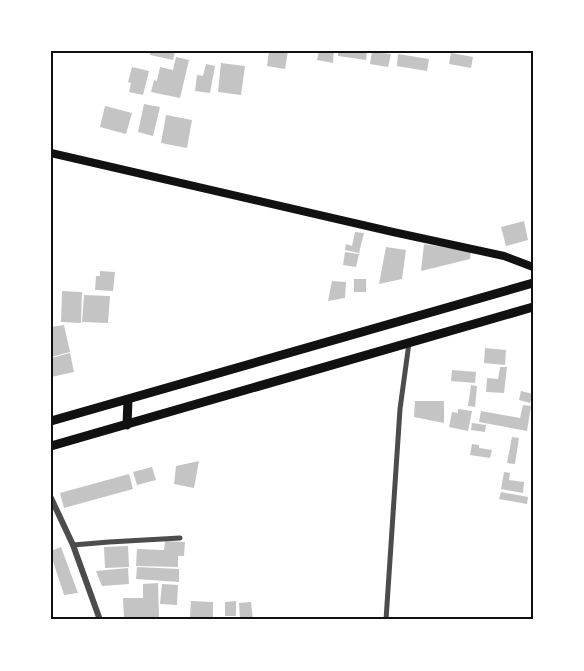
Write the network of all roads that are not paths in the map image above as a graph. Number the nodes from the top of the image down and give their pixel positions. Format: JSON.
{"nodes":[{"id":1,"x":51,"y":153,"type":"edge"},
{"id":2,"x":533,"y":267,"type":"edge"},
{"id":3,"x":533,"y":283,"type":"edge"},
{"id":4,"x":533,"y":307,"type":"edge"},
{"id":5,"x":409,"y":343,"type":"junction"},
{"id":6,"x":128,"y":400,"type":"junction"},
{"id":7,"x":51,"y":421,"type":"edge"},
{"id":8,"x":127,"y":425,"type":"junction"},
{"id":9,"x":51,"y":446,"type":"edge"},
{"id":10,"x":51,"y":498,"type":"edge"},
{"id":11,"x":180,"y":538,"type":"dead end"},
{"id":12,"x":73,"y":545,"type":"junction"},
{"id":13,"x":100,"y":620,"type":"edge"},
{"id":14,"x":386,"y":620,"type":"edge"}],
"edges":[{"from":1,"to":2,"type":"main road"},
{"from":3,"to":6,"type":"main road"},
{"from":4,"to":5,"type":"main road"},
{"from":5,"to":8,"type":"main road"},
{"from":5,"to":14,"type":"street"},
{"from":6,"to":7,"type":"main road"},
{"from":6,"to":8,"type":"main road"},
{"from":8,"to":9,"type":"main road"},
{"from":10,"to":12,"type":"street"},
{"from":11,"to":12,"type":"street"},
{"from":12,"to":13,"type":"street"}]}
